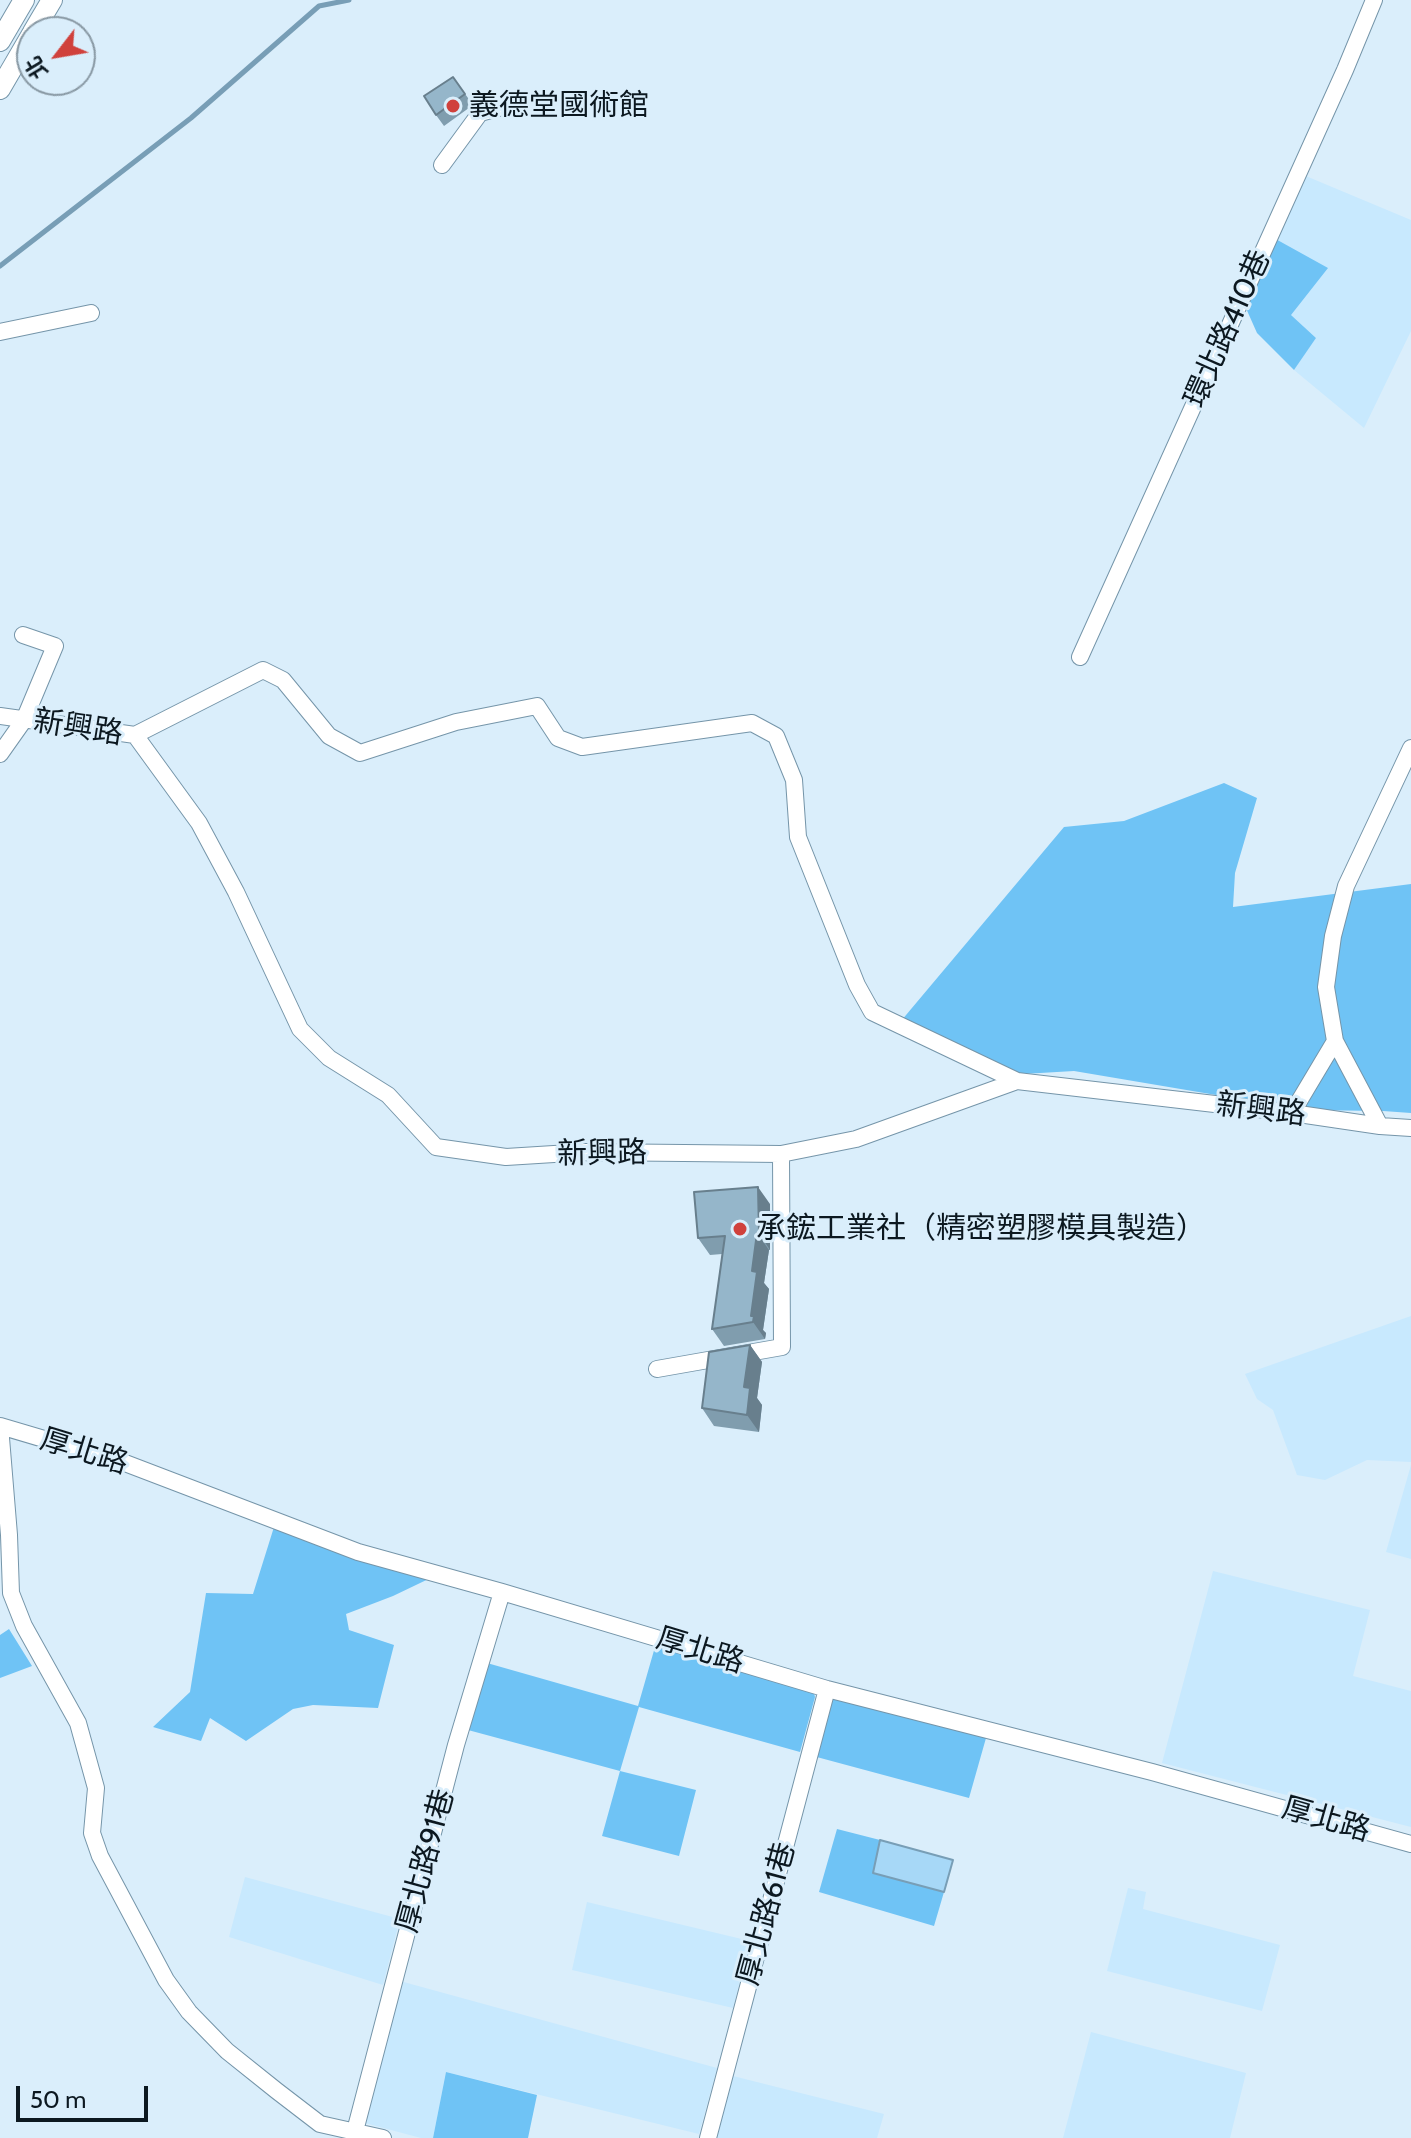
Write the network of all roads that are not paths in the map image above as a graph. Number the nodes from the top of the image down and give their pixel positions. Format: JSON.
{"nodes":[{"id":1,"x":24,"y":0,"type":"edge"},
{"id":2,"x":1374,"y":0,"type":"edge"},
{"id":3,"x":0,"y":41,"type":"edge"},
{"id":4,"x":16,"y":62,"type":"edge"},
{"id":5,"x":0,"y":89,"type":"edge"},
{"id":6,"x":502,"y":107,"type":"dead end"},
{"id":7,"x":442,"y":165,"type":"dead end"},
{"id":8,"x":91,"y":313,"type":"dead end"},
{"id":9,"x":0,"y":332,"type":"edge"},
{"id":10,"x":23,"y":635,"type":"dead end"},
{"id":11,"x":1080,"y":657,"type":"dead end"},
{"id":12,"x":0,"y":716,"type":"edge"},
{"id":13,"x":24,"y":720,"type":"junction"},
{"id":14,"x":135,"y":735,"type":"junction"},
{"id":15,"x":1411,"y":748,"type":"edge"},
{"id":16,"x":0,"y":754,"type":"edge"},
{"id":17,"x":1335,"y":1041,"type":"junction"},
{"id":18,"x":1017,"y":1081,"type":"junction"},
{"id":19,"x":1292,"y":1113,"type":"junction"},
{"id":20,"x":1380,"y":1126,"type":"junction"},
{"id":21,"x":1411,"y":1128,"type":"edge"},
{"id":22,"x":781,"y":1154,"type":"junction"},
{"id":23,"x":657,"y":1369,"type":"dead end"},
{"id":24,"x":0,"y":1426,"type":"edge"},
{"id":25,"x":502,"y":1592,"type":"junction"},
{"id":26,"x":5,"y":1595,"type":"edge"},
{"id":27,"x":827,"y":1689,"type":"junction"},
{"id":28,"x":1411,"y":1844,"type":"edge"},
{"id":29,"x":320,"y":2131,"type":"edge"},
{"id":30,"x":355,"y":2131,"type":"junction"},
{"id":31,"x":383,"y":2138,"type":"edge"},
{"id":32,"x":708,"y":2138,"type":"edge"}],
"edges":[{"from":1,"to":3,"type":"street"},
{"from":2,"to":11,"type":"street","name":"環北路410巷"},
{"from":4,"to":5,"type":"street"},
{"from":6,"to":7,"type":"street"},
{"from":8,"to":9,"type":"street"},
{"from":10,"to":13,"type":"street"},
{"from":12,"to":13,"type":"street","name":"新興路"},
{"from":13,"to":14,"type":"street","name":"新興路"},
{"from":13,"to":16,"type":"street"},
{"from":14,"to":18,"type":"street"},
{"from":14,"to":22,"type":"street","name":"新興路"},
{"from":15,"to":17,"type":"street"},
{"from":17,"to":19,"type":"street"},
{"from":17,"to":20,"type":"street"},
{"from":18,"to":19,"type":"street","name":"新興路"},
{"from":18,"to":22,"type":"street","name":"新興路"},
{"from":19,"to":20,"type":"street","name":"新興路"},
{"from":20,"to":21,"type":"street","name":"新興路"},
{"from":22,"to":23,"type":"street"},
{"from":24,"to":25,"type":"street","name":"厚北路"},
{"from":24,"to":26,"type":"street"},
{"from":25,"to":27,"type":"street","name":"厚北路"},
{"from":25,"to":30,"type":"street","name":"厚北路91巷"},
{"from":26,"to":29,"type":"street"},
{"from":27,"to":28,"type":"street","name":"厚北路"},
{"from":27,"to":32,"type":"street","name":"厚北路61巷"},
{"from":29,"to":30,"type":"street"},
{"from":30,"to":31,"type":"street"}]}
